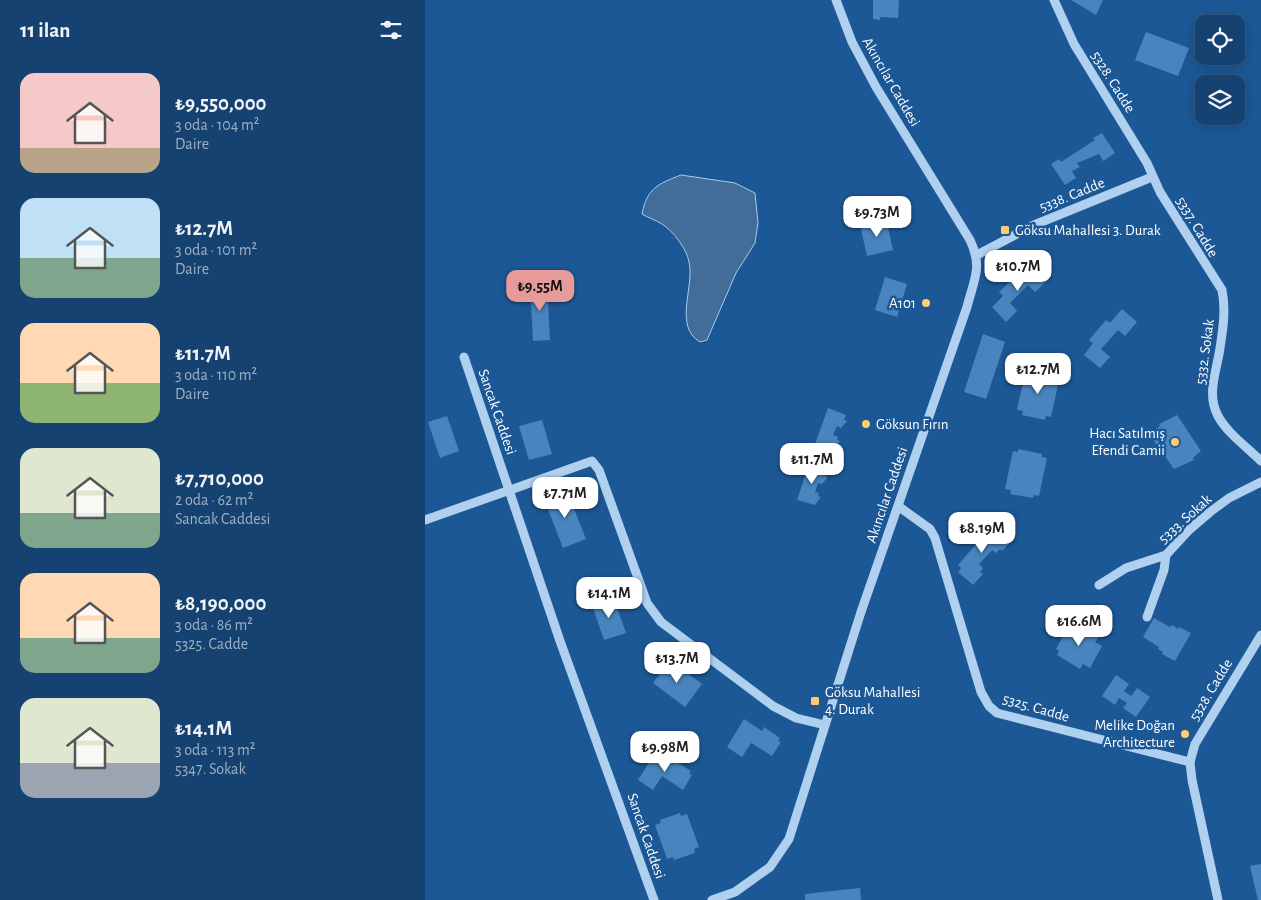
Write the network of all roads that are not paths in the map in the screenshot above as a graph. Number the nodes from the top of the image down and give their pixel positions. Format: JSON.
{"nodes":[{"id":1,"x":837,"y":0,"type":"edge"},
{"id":2,"x":1054,"y":0,"type":"edge"},
{"id":3,"x":1152,"y":177,"type":"junction"},
{"id":4,"x":977,"y":255,"type":"junction"},
{"id":5,"x":1222,"y":290,"type":"joint"},
{"id":6,"x":464,"y":357,"type":"dead end"},
{"id":7,"x":1261,"y":461,"type":"edge"},
{"id":8,"x":1261,"y":482,"type":"edge"},
{"id":9,"x":510,"y":492,"type":"junction"},
{"id":10,"x":898,"y":506,"type":"junction"},
{"id":11,"x":425,"y":520,"type":"edge"},
{"id":12,"x":1166,"y":555,"type":"junction"},
{"id":13,"x":1099,"y":585,"type":"dead end"},
{"id":14,"x":1147,"y":617,"type":"dead end"},
{"id":15,"x":1261,"y":635,"type":"edge"},
{"id":16,"x":825,"y":725,"type":"junction"},
{"id":17,"x":1190,"y":762,"type":"junction"},
{"id":18,"x":654,"y":900,"type":"edge"},
{"id":19,"x":712,"y":900,"type":"edge"},
{"id":20,"x":1218,"y":900,"type":"edge"}],
"edges":[{"from":1,"to":4,"type":"street","name":"Akıncılar Caddesi"},
{"from":2,"to":3,"type":"street","name":"5328. Cadde"},
{"from":3,"to":4,"type":"street","name":"5338. Cadde"},
{"from":3,"to":5,"type":"street","name":"5337. Cadde"},
{"from":4,"to":10,"type":"street","name":"Akıncılar Caddesi"},
{"from":5,"to":7,"type":"street","name":"5332. Sokak"},
{"from":6,"to":9,"type":"street","name":"Sancak Caddesi"},
{"from":8,"to":12,"type":"street","name":"5333. Sokak"},
{"from":9,"to":11,"type":"street"},
{"from":9,"to":16,"type":"street"},
{"from":9,"to":18,"type":"street","name":"Sancak Caddesi"},
{"from":10,"to":16,"type":"street","name":"Akıncılar Caddesi"},
{"from":10,"to":17,"type":"street","name":"5325. Cadde"},
{"from":12,"to":13,"type":"street","name":"5333. Sokak"},
{"from":12,"to":14,"type":"street"},
{"from":15,"to":17,"type":"street","name":"5328. Cadde"},
{"from":16,"to":19,"type":"street","name":"Akıncılar Caddesi"},
{"from":17,"to":20,"type":"street"}]}
